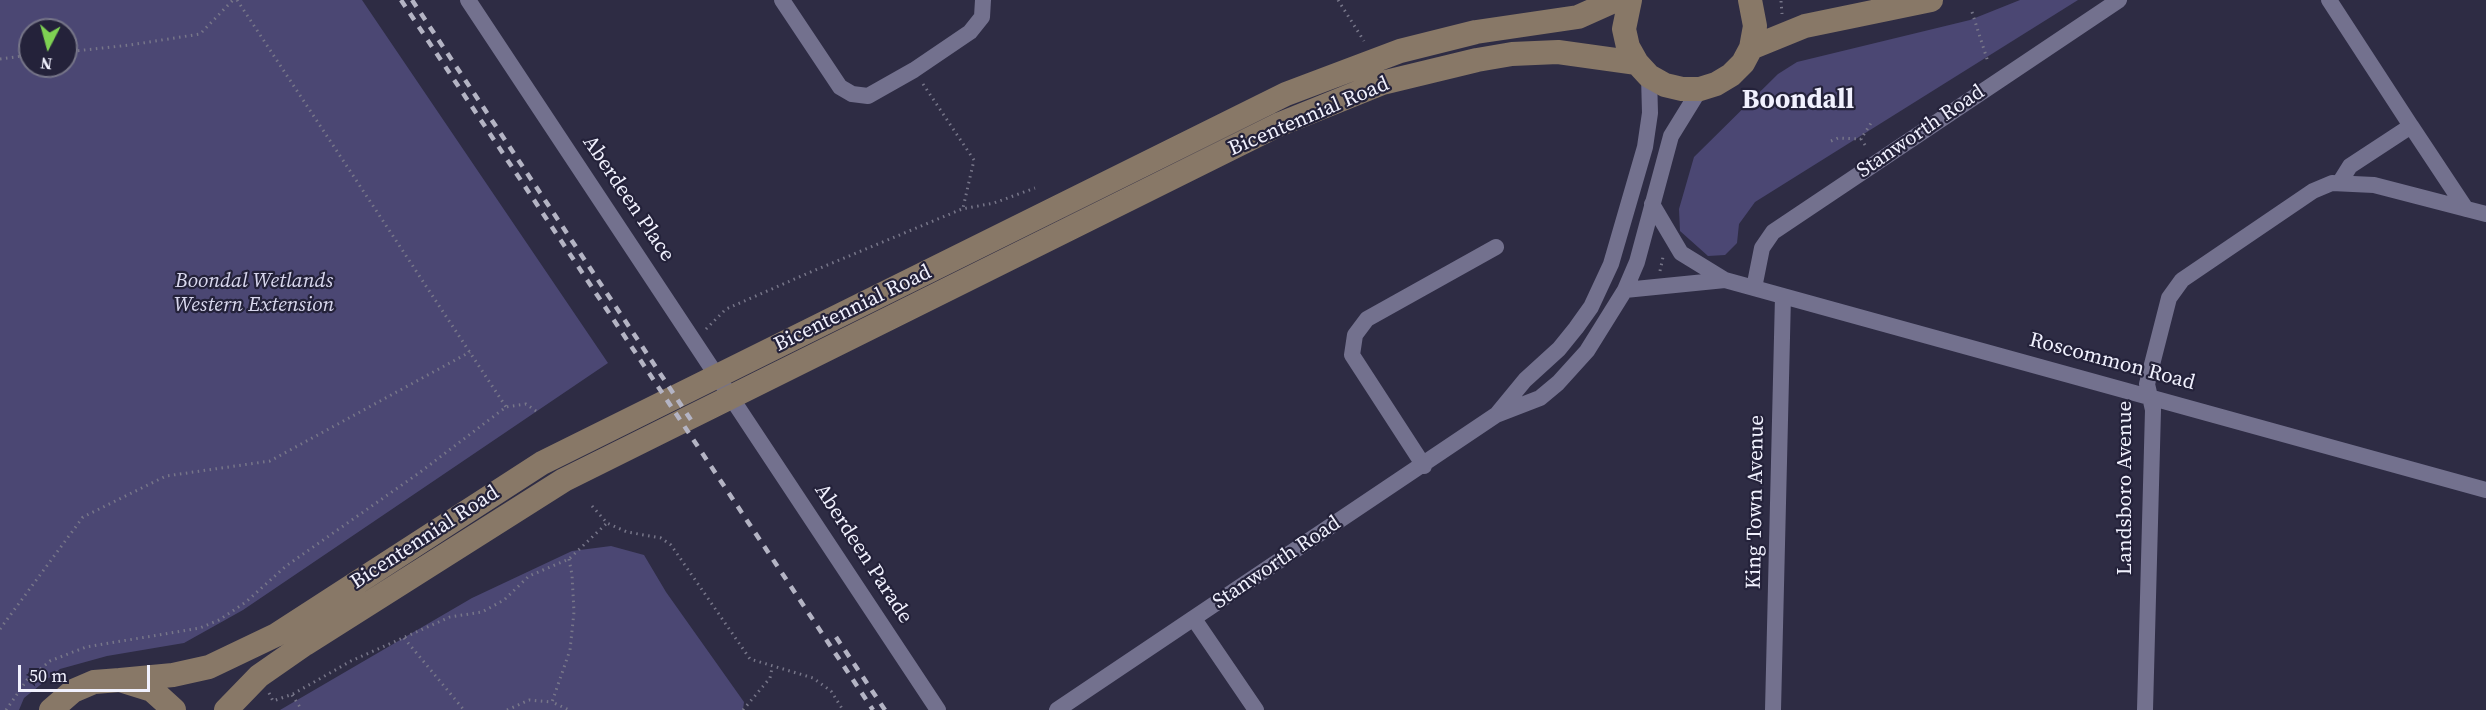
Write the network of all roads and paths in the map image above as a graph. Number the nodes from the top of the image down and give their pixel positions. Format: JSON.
{"nodes":[{"id":1,"x":233,"y":0,"type":"edge"},
{"id":2,"x":237,"y":0,"type":"edge"},
{"id":3,"x":468,"y":0,"type":"edge"},
{"id":4,"x":782,"y":0,"type":"edge"},
{"id":5,"x":983,"y":0,"type":"edge"},
{"id":6,"x":1338,"y":0,"type":"edge"},
{"id":7,"x":1616,"y":0,"type":"edge"},
{"id":8,"x":1630,"y":0,"type":"edge"},
{"id":9,"x":1750,"y":0,"type":"edge"},
{"id":10,"x":1931,"y":0,"type":"edge"},
{"id":11,"x":2119,"y":0,"type":"edge"},
{"id":12,"x":2328,"y":0,"type":"edge"},
{"id":13,"x":1781,"y":1,"type":"edge"},
{"id":14,"x":1972,"y":12,"type":"dead end"},
{"id":15,"x":1783,"y":21,"type":"dead end"},
{"id":16,"x":1364,"y":41,"type":"dead end"},
{"id":17,"x":1751,"y":48,"type":"junction"},
{"id":18,"x":78,"y":51,"type":"edge"},
{"id":19,"x":18,"y":57,"type":"edge"},
{"id":20,"x":0,"y":59,"type":"edge"},
{"id":21,"x":1988,"y":62,"type":"dead end"},
{"id":22,"x":914,"y":70,"type":"junction"},
{"id":23,"x":1643,"y":70,"type":"junction"},
{"id":24,"x":1700,"y":89,"type":"junction"},
{"id":25,"x":1871,"y":123,"type":"dead end"},
{"id":26,"x":2411,"y":126,"type":"junction"},
{"id":27,"x":1861,"y":139,"type":"junction"},
{"id":28,"x":1831,"y":141,"type":"dead end"},
{"id":29,"x":1865,"y":145,"type":"dead end"},
{"id":30,"x":2340,"y":182,"type":"junction"},
{"id":31,"x":1035,"y":188,"type":"dead end"},
{"id":32,"x":1652,"y":204,"type":"junction"},
{"id":33,"x":962,"y":209,"type":"junction"},
{"id":34,"x":2466,"y":209,"type":"junction"},
{"id":35,"x":2486,"y":214,"type":"edge"},
{"id":36,"x":1496,"y":247,"type":"dead end"},
{"id":37,"x":1663,"y":256,"type":"dead end"},
{"id":38,"x":1660,"y":279,"type":"dead end"},
{"id":39,"x":1725,"y":280,"type":"junction"},
{"id":40,"x":1754,"y":288,"type":"junction"},
{"id":41,"x":1625,"y":290,"type":"junction"},
{"id":42,"x":1783,"y":296,"type":"junction"},
{"id":43,"x":706,"y":329,"type":"dead end"},
{"id":44,"x":470,"y":352,"type":"junction"},
{"id":45,"x":2150,"y":396,"type":"junction"},
{"id":46,"x":506,"y":407,"type":"junction"},
{"id":47,"x":539,"y":413,"type":"dead end"},
{"id":48,"x":1496,"y":415,"type":"junction"},
{"id":49,"x":750,"y":423,"type":"joint"},
{"id":50,"x":1424,"y":466,"type":"junction"},
{"id":51,"x":2486,"y":490,"type":"edge"},
{"id":52,"x":592,"y":506,"type":"dead end"},
{"id":53,"x":607,"y":523,"type":"junction"},
{"id":54,"x":569,"y":559,"type":"junction"},
{"id":55,"x":1194,"y":619,"type":"junction"},
{"id":56,"x":0,"y":629,"type":"edge"},
{"id":57,"x":404,"y":637,"type":"junction"},
{"id":58,"x":772,"y":668,"type":"junction"},
{"id":59,"x":120,"y":680,"type":"junction"},
{"id":60,"x":267,"y":689,"type":"dead end"},
{"id":61,"x":292,"y":695,"type":"junction"},
{"id":62,"x":552,"y":702,"type":"junction"},
{"id":63,"x":6,"y":710,"type":"edge"},
{"id":64,"x":51,"y":710,"type":"edge"},
{"id":65,"x":174,"y":710,"type":"edge"},
{"id":66,"x":226,"y":710,"type":"edge"},
{"id":67,"x":302,"y":710,"type":"edge"},
{"id":68,"x":464,"y":710,"type":"edge"},
{"id":69,"x":507,"y":710,"type":"edge"},
{"id":70,"x":569,"y":710,"type":"edge"},
{"id":71,"x":743,"y":710,"type":"edge"},
{"id":72,"x":843,"y":710,"type":"edge"},
{"id":73,"x":938,"y":710,"type":"edge"},
{"id":74,"x":1057,"y":710,"type":"edge"},
{"id":75,"x":1256,"y":710,"type":"edge"},
{"id":76,"x":1773,"y":710,"type":"edge"},
{"id":77,"x":2145,"y":710,"type":"edge"}],
"edges":[{"from":1,"to":18,"type":"path"},
{"from":2,"to":44,"type":"path"},
{"from":3,"to":49,"type":"street","name":"Aberdeen Place"},
{"from":4,"to":22,"type":"street"},
{"from":5,"to":22,"type":"street"},
{"from":6,"to":16,"type":"path"},
{"from":7,"to":59,"type":"main road","name":"Bicentennial Road"},
{"from":8,"to":23,"type":"main road"},
{"from":9,"to":17,"type":"main road"},
{"from":10,"to":17,"type":"main road"},
{"from":11,"to":40,"type":"street","name":"Stanworth Road"},
{"from":12,"to":26,"type":"street"},
{"from":13,"to":15,"type":"path"},
{"from":14,"to":21,"type":"path"},
{"from":17,"to":24,"type":"main road"},
{"from":19,"to":20,"type":"path"},
{"from":22,"to":33,"type":"path"},
{"from":23,"to":24,"type":"main road","name":"Bicentennial Road"},
{"from":23,"to":48,"type":"street","name":"Stanworth Road"},
{"from":23,"to":66,"type":"main road","name":"Bicentennial Road"},
{"from":24,"to":32,"type":"street","name":"Stanworth Road"},
{"from":25,"to":27,"type":"path"},
{"from":26,"to":30,"type":"street"},
{"from":26,"to":34,"type":"street"},
{"from":27,"to":28,"type":"path"},
{"from":27,"to":29,"type":"path"},
{"from":30,"to":34,"type":"street"},
{"from":30,"to":45,"type":"street","name":"Landsboro Avenue"},
{"from":31,"to":33,"type":"path"},
{"from":32,"to":39,"type":"street","name":"Roscommon Road"},
{"from":32,"to":41,"type":"street","name":"Stanworth Road"},
{"from":33,"to":43,"type":"path"},
{"from":34,"to":35,"type":"street"},
{"from":36,"to":50,"type":"street"},
{"from":37,"to":38,"type":"path"},
{"from":39,"to":40,"type":"street","name":"Roscommon Road"},
{"from":39,"to":41,"type":"street","name":"Roscommon Road"},
{"from":40,"to":42,"type":"street","name":"Roscommon Road"},
{"from":41,"to":48,"type":"street","name":"Stanworth Road"},
{"from":42,"to":45,"type":"street","name":"Roscommon Road"},
{"from":42,"to":76,"type":"street","name":"King Town Avenue"},
{"from":44,"to":46,"type":"path"},
{"from":44,"to":56,"type":"path"},
{"from":45,"to":51,"type":"street","name":"Roscommon Road"},
{"from":45,"to":77,"type":"street","name":"Landsboro Avenue"},
{"from":46,"to":47,"type":"path"},
{"from":46,"to":63,"type":"path"},
{"from":48,"to":50,"type":"street","name":"Stanworth Road"},
{"from":49,"to":73,"type":"street","name":"Aberdeen Parade"},
{"from":50,"to":55,"type":"street","name":"Stanworth Road"},
{"from":52,"to":53,"type":"path"},
{"from":53,"to":54,"type":"path"},
{"from":53,"to":58,"type":"path"},
{"from":54,"to":57,"type":"path"},
{"from":54,"to":62,"type":"path"},
{"from":55,"to":74,"type":"street","name":"Stanworth Road"},
{"from":55,"to":75,"type":"street"},
{"from":57,"to":61,"type":"path"},
{"from":57,"to":68,"type":"path"},
{"from":58,"to":71,"type":"path"},
{"from":58,"to":72,"type":"path"},
{"from":59,"to":64,"type":"main road","name":"Bicentennial Road"},
{"from":59,"to":65,"type":"main road","name":"Bicentennial Road"},
{"from":60,"to":61,"type":"path"},
{"from":61,"to":67,"type":"path"},
{"from":62,"to":69,"type":"path"},
{"from":62,"to":70,"type":"path"}]}
